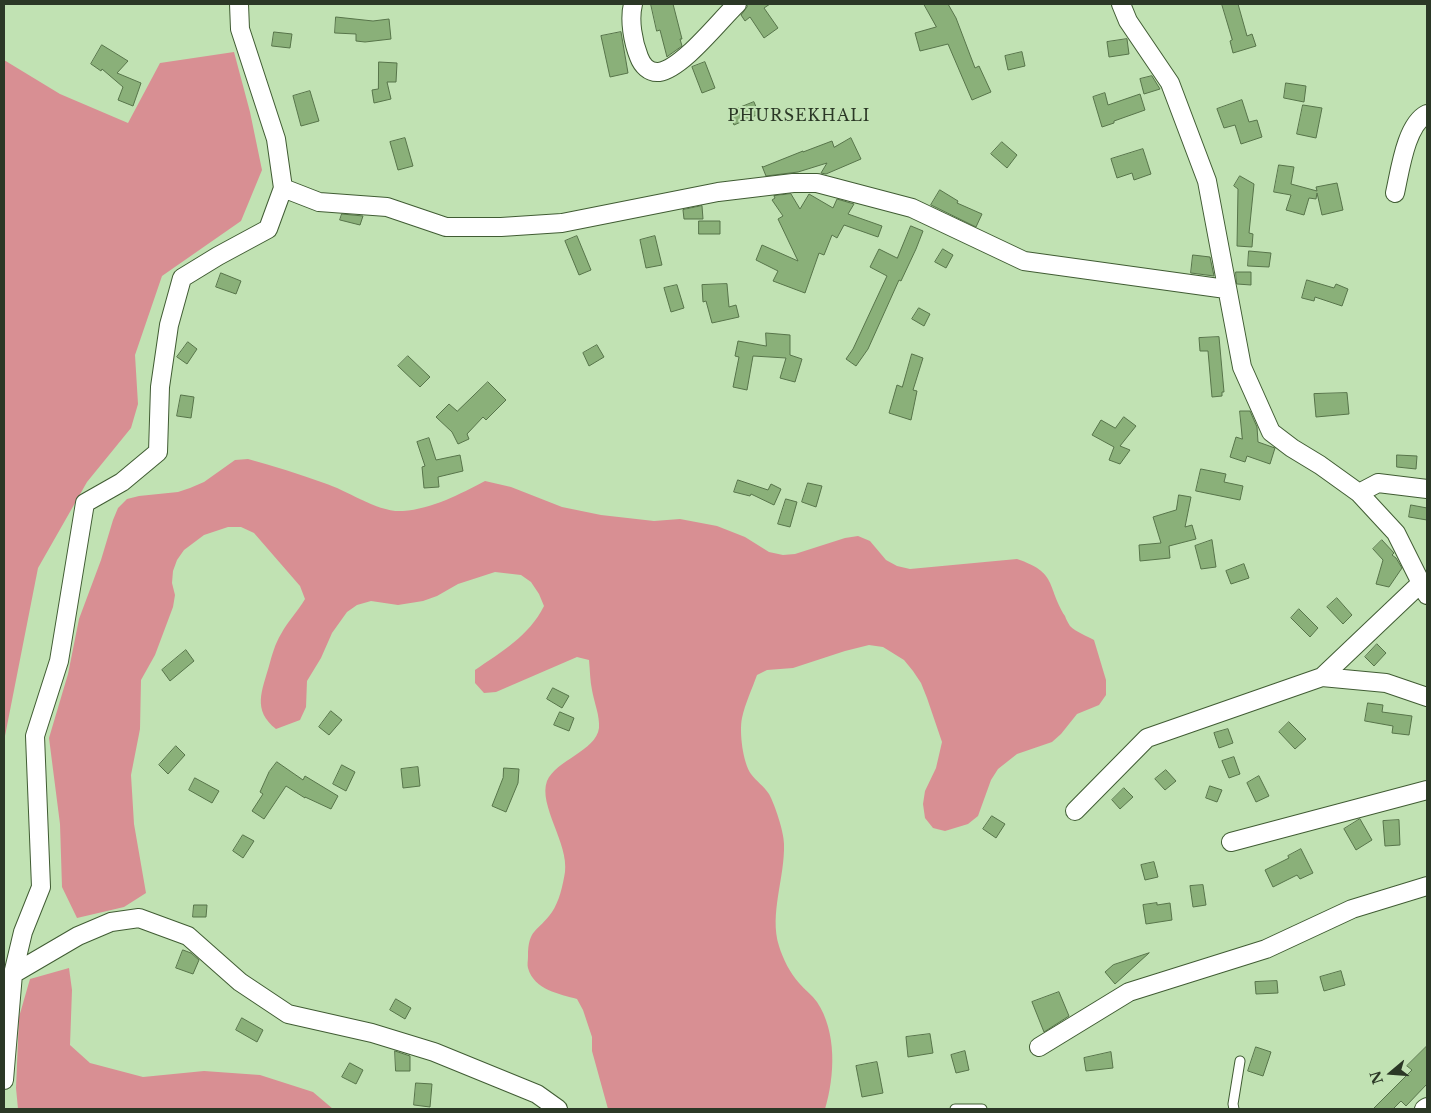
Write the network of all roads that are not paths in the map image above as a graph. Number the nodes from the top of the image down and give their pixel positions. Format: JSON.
{"nodes":[{"id":1,"x":239,"y":4,"type":"edge"},
{"id":2,"x":633,"y":4,"type":"edge"},
{"id":3,"x":737,"y":4,"type":"edge"},
{"id":4,"x":1121,"y":4,"type":"edge"},
{"id":5,"x":1427,"y":114,"type":"edge"},
{"id":6,"x":283,"y":188,"type":"junction"},
{"id":7,"x":1395,"y":193,"type":"dead end"},
{"id":8,"x":1226,"y":288,"type":"junction"},
{"id":9,"x":1427,"y":489,"type":"edge"},
{"id":10,"x":1359,"y":493,"type":"junction"},
{"id":11,"x":1424,"y":589,"type":"edge"},
{"id":12,"x":1322,"y":677,"type":"junction"},
{"id":13,"x":1427,"y":697,"type":"edge"},
{"id":14,"x":1427,"y":790,"type":"edge"},
{"id":15,"x":1076,"y":811,"type":"dead end"},
{"id":16,"x":1231,"y":842,"type":"dead end"},
{"id":17,"x":1427,"y":886,"type":"edge"},
{"id":18,"x":13,"y":974,"type":"junction"},
{"id":19,"x":1039,"y":1047,"type":"dead end"},
{"id":20,"x":1240,"y":1060,"type":"dead end"},
{"id":21,"x":4,"y":1080,"type":"edge"},
{"id":22,"x":1427,"y":1107,"type":"edge"},
{"id":23,"x":558,"y":1109,"type":"edge"},
{"id":24,"x":955,"y":1109,"type":"edge"},
{"id":25,"x":982,"y":1109,"type":"edge"},
{"id":26,"x":1234,"y":1109,"type":"edge"},
{"id":27,"x":1424,"y":1109,"type":"edge"}],
"edges":[{"from":1,"to":6,"type":"street"},
{"from":2,"to":3,"type":"street"},
{"from":4,"to":8,"type":"street"},
{"from":5,"to":7,"type":"street"},
{"from":6,"to":8,"type":"street"},
{"from":6,"to":18,"type":"street"},
{"from":8,"to":10,"type":"street"},
{"from":9,"to":10,"type":"street"},
{"from":10,"to":11,"type":"street"},
{"from":11,"to":12,"type":"street"},
{"from":12,"to":13,"type":"street"},
{"from":12,"to":15,"type":"street"},
{"from":14,"to":16,"type":"street"},
{"from":17,"to":19,"type":"street"},
{"from":18,"to":21,"type":"street"},
{"from":18,"to":23,"type":"street"},
{"from":20,"to":26,"type":"lane"},
{"from":22,"to":27,"type":"street"},
{"from":24,"to":25,"type":"lane"}]}
